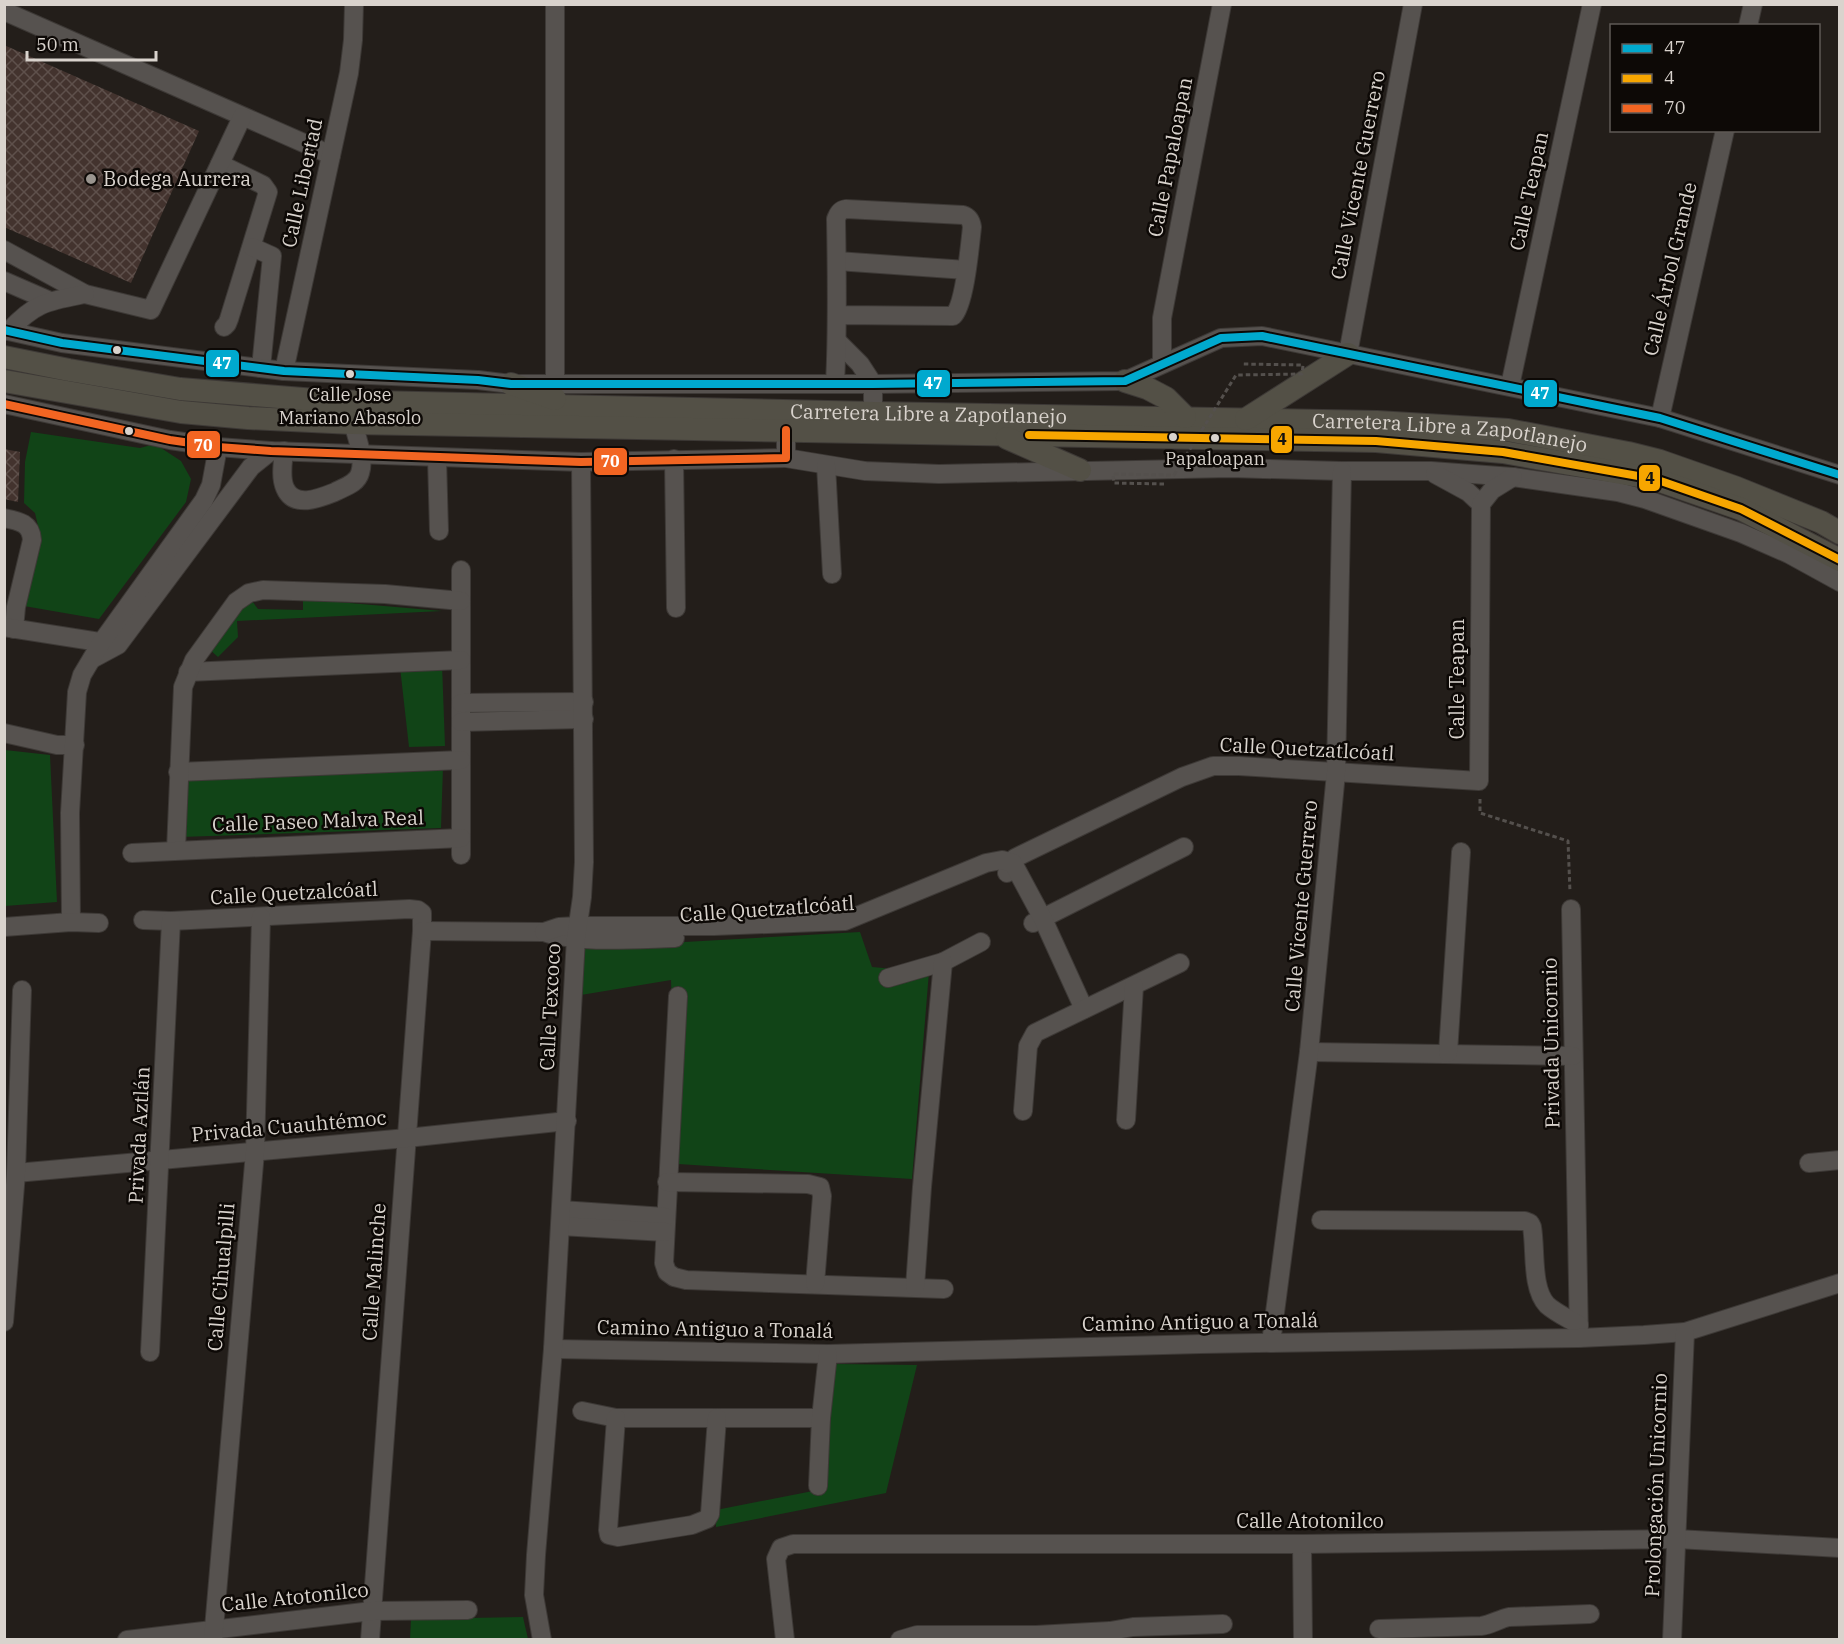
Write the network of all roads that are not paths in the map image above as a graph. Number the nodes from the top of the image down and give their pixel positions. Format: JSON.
{"nodes":[{"id":1,"x":354,"y":4,"type":"edge"},
{"id":2,"x":555,"y":4,"type":"edge"},
{"id":3,"x":1222,"y":4,"type":"edge"},
{"id":4,"x":1413,"y":4,"type":"edge"},
{"id":5,"x":1592,"y":4,"type":"edge"},
{"id":6,"x":1753,"y":4,"type":"edge"},
{"id":7,"x":4,"y":11,"type":"edge"},
{"id":8,"x":1748,"y":24,"type":"edge"},
{"id":9,"x":242,"y":117,"type":"junction"},
{"id":10,"x":1725,"y":132,"type":"edge"},
{"id":11,"x":331,"y":154,"type":"junction"},
{"id":12,"x":220,"y":164,"type":"junction"},
{"id":13,"x":252,"y":247,"type":"junction"},
{"id":14,"x":4,"y":250,"type":"edge"},
{"id":15,"x":837,"y":261,"type":"junction"},
{"id":16,"x":966,"y":270,"type":"junction"},
{"id":17,"x":4,"y":281,"type":"edge"},
{"id":18,"x":85,"y":294,"type":"junction"},
{"id":19,"x":50,"y":301,"type":"junction"},
{"id":20,"x":837,"y":315,"type":"junction"},
{"id":21,"x":224,"y":327,"type":"dead end"},
{"id":22,"x":7,"y":330,"type":"edge"},
{"id":23,"x":837,"y":341,"type":"junction"},
{"id":24,"x":74,"y":345,"type":"junction"},
{"id":25,"x":1348,"y":354,"type":"junction"},
{"id":26,"x":4,"y":357,"type":"edge"},
{"id":27,"x":1162,"y":363,"type":"junction"},
{"id":28,"x":261,"y":368,"type":"junction"},
{"id":29,"x":284,"y":371,"type":"junction"},
{"id":30,"x":4,"y":381,"type":"edge"},
{"id":31,"x":67,"y":381,"type":"junction"},
{"id":32,"x":1125,"y":381,"type":"junction"},
{"id":33,"x":835,"y":383,"type":"junction"},
{"id":34,"x":511,"y":384,"type":"junction"},
{"id":35,"x":555,"y":384,"type":"junction"},
{"id":36,"x":873,"y":384,"type":"junction"},
{"id":37,"x":1510,"y":386,"type":"junction"},
{"id":38,"x":4,"y":404,"type":"edge"},
{"id":39,"x":580,"y":406,"type":"junction"},
{"id":40,"x":873,"y":413,"type":"junction"},
{"id":41,"x":60,"y":416,"type":"junction"},
{"id":42,"x":1185,"y":417,"type":"junction"},
{"id":43,"x":1246,"y":418,"type":"junction"},
{"id":44,"x":1660,"y":418,"type":"junction"},
{"id":45,"x":353,"y":423,"type":"junction"},
{"id":46,"x":786,"y":429,"type":"junction"},
{"id":47,"x":998,"y":434,"type":"junction"},
{"id":48,"x":1234,"y":439,"type":"junction"},
{"id":49,"x":218,"y":447,"type":"junction"},
{"id":50,"x":277,"y":451,"type":"junction"},
{"id":51,"x":361,"y":455,"type":"junction"},
{"id":52,"x":437,"y":458,"type":"junction"},
{"id":53,"x":786,"y":458,"type":"junction"},
{"id":54,"x":674,"y":459,"type":"junction"},
{"id":55,"x":581,"y":462,"type":"junction"},
{"id":56,"x":826,"y":465,"type":"junction"},
{"id":57,"x":1230,"y":468,"type":"junction"},
{"id":58,"x":1080,"y":470,"type":"junction"},
{"id":59,"x":1342,"y":471,"type":"junction"},
{"id":60,"x":1431,"y":471,"type":"junction"},
{"id":61,"x":1839,"y":475,"type":"edge"},
{"id":62,"x":1513,"y":477,"type":"junction"},
{"id":63,"x":1619,"y":482,"type":"junction"},
{"id":64,"x":1481,"y":504,"type":"junction"},
{"id":65,"x":4,"y":518,"type":"edge"},
{"id":66,"x":440,"y":531,"type":"dead end"},
{"id":67,"x":1839,"y":533,"type":"edge"},
{"id":68,"x":1839,"y":560,"type":"edge"},
{"id":69,"x":461,"y":570,"type":"dead end"},
{"id":70,"x":832,"y":574,"type":"dead end"},
{"id":71,"x":1839,"y":582,"type":"edge"},
{"id":72,"x":461,"y":601,"type":"junction"},
{"id":73,"x":676,"y":608,"type":"dead end"},
{"id":74,"x":9,"y":628,"type":"edge"},
{"id":75,"x":104,"y":649,"type":"junction"},
{"id":76,"x":461,"y":660,"type":"junction"},
{"id":77,"x":188,"y":672,"type":"junction"},
{"id":78,"x":461,"y":704,"type":"junction"},
{"id":79,"x":584,"y":711,"type":"junction"},
{"id":80,"x":461,"y":722,"type":"junction"},
{"id":81,"x":4,"y":733,"type":"edge"},
{"id":82,"x":75,"y":745,"type":"junction"},
{"id":83,"x":461,"y":760,"type":"junction"},
{"id":84,"x":178,"y":772,"type":"junction"},
{"id":85,"x":1336,"y":772,"type":"junction"},
{"id":86,"x":1479,"y":781,"type":"joint"},
{"id":87,"x":1184,"y":847,"type":"dead end"},
{"id":88,"x":176,"y":850,"type":"junction"},
{"id":89,"x":1461,"y":852,"type":"dead end"},
{"id":90,"x":132,"y":853,"type":"dead end"},
{"id":91,"x":1010,"y":868,"type":"junction"},
{"id":92,"x":1571,"y":909,"type":"road end"},
{"id":93,"x":418,"y":910,"type":"joint"},
{"id":94,"x":261,"y":917,"type":"junction"},
{"id":95,"x":143,"y":920,"type":"dead end"},
{"id":96,"x":171,"y":921,"type":"junction"},
{"id":97,"x":1038,"y":921,"type":"junction"},
{"id":98,"x":70,"y":922,"type":"junction"},
{"id":99,"x":99,"y":923,"type":"dead end"},
{"id":100,"x":4,"y":927,"type":"edge"},
{"id":101,"x":422,"y":931,"type":"junction"},
{"id":102,"x":577,"y":932,"type":"junction"},
{"id":103,"x":981,"y":942,"type":"dead end"},
{"id":104,"x":943,"y":963,"type":"junction"},
{"id":105,"x":1180,"y":963,"type":"dead end"},
{"id":106,"x":888,"y":978,"type":"dead end"},
{"id":107,"x":1134,"y":986,"type":"junction"},
{"id":108,"x":22,"y":990,"type":"dead end"},
{"id":109,"x":678,"y":996,"type":"dead end"},
{"id":110,"x":1079,"y":1011,"type":"junction"},
{"id":111,"x":1310,"y":1052,"type":"junction"},
{"id":112,"x":1448,"y":1053,"type":"junction"},
{"id":113,"x":1573,"y":1056,"type":"junction"},
{"id":114,"x":1023,"y":1111,"type":"dead end"},
{"id":115,"x":567,"y":1120,"type":"junction"},
{"id":116,"x":1126,"y":1120,"type":"dead end"},
{"id":117,"x":407,"y":1138,"type":"junction"},
{"id":118,"x":255,"y":1152,"type":"junction"},
{"id":119,"x":160,"y":1160,"type":"junction"},
{"id":120,"x":1839,"y":1160,"type":"edge"},
{"id":121,"x":1809,"y":1163,"type":"dead end"},
{"id":122,"x":16,"y":1173,"type":"junction"},
{"id":123,"x":667,"y":1182,"type":"junction"},
{"id":124,"x":561,"y":1218,"type":"junction"},
{"id":125,"x":1321,"y":1220,"type":"dead end"},
{"id":126,"x":665,"y":1224,"type":"junction"},
{"id":127,"x":1839,"y":1283,"type":"edge"},
{"id":128,"x":815,"y":1284,"type":"junction"},
{"id":129,"x":915,"y":1287,"type":"junction"},
{"id":130,"x":944,"y":1289,"type":"dead end"},
{"id":131,"x":4,"y":1322,"type":"edge"},
{"id":132,"x":1579,"y":1332,"type":"junction"},
{"id":133,"x":1685,"y":1332,"type":"junction"},
{"id":134,"x":1271,"y":1343,"type":"junction"},
{"id":135,"x":553,"y":1349,"type":"junction"},
{"id":136,"x":150,"y":1352,"type":"dead end"},
{"id":137,"x":828,"y":1354,"type":"junction"},
{"id":138,"x":582,"y":1411,"type":"dead end"},
{"id":139,"x":616,"y":1418,"type":"junction"},
{"id":140,"x":717,"y":1418,"type":"junction"},
{"id":141,"x":821,"y":1418,"type":"junction"},
{"id":142,"x":818,"y":1486,"type":"dead end"},
{"id":143,"x":1677,"y":1539,"type":"junction"},
{"id":144,"x":1302,"y":1544,"type":"junction"},
{"id":145,"x":1839,"y":1548,"type":"edge"},
{"id":146,"x":468,"y":1610,"type":"dead end"},
{"id":147,"x":372,"y":1611,"type":"junction"},
{"id":148,"x":1590,"y":1614,"type":"dead end"},
{"id":149,"x":1223,"y":1624,"type":"dead end"},
{"id":150,"x":1379,"y":1629,"type":"dead end"},
{"id":151,"x":1495,"y":1631,"type":"edge"},
{"id":152,"x":213,"y":1634,"type":"edge"},
{"id":153,"x":1036,"y":1637,"type":"edge"},
{"id":154,"x":127,"y":1640,"type":"edge"},
{"id":155,"x":370,"y":1640,"type":"edge"},
{"id":156,"x":542,"y":1640,"type":"edge"},
{"id":157,"x":785,"y":1640,"type":"edge"},
{"id":158,"x":900,"y":1640,"type":"edge"},
{"id":159,"x":1303,"y":1640,"type":"edge"},
{"id":160,"x":1672,"y":1640,"type":"edge"}],
"edges":[{"from":1,"to":11,"type":"street","name":"Calle Libertad"},
{"from":2,"to":35,"type":"street"},
{"from":3,"to":27,"type":"street","name":"Calle Papaloapan"},
{"from":4,"to":25,"type":"street","name":"Calle Vicente Guerrero"},
{"from":5,"to":37,"type":"street","name":"Calle Teapan"},
{"from":6,"to":8,"type":"street"},
{"from":7,"to":9,"type":"street"},
{"from":9,"to":11,"type":"street"},
{"from":9,"to":12,"type":"street"},
{"from":10,"to":44,"type":"street","name":"Calle Árbol Grande"},
{"from":11,"to":29,"type":"street","name":"Calle Libertad"},
{"from":12,"to":13,"type":"street"},
{"from":12,"to":18,"type":"street"},
{"from":13,"to":21,"type":"street"},
{"from":13,"to":28,"type":"street"},
{"from":14,"to":18,"type":"street"},
{"from":15,"to":16,"type":"street"},
{"from":15,"to":16,"type":"street"},
{"from":15,"to":20,"type":"street"},
{"from":16,"to":20,"type":"street"},
{"from":17,"to":19,"type":"street"},
{"from":18,"to":19,"type":"street"},
{"from":19,"to":22,"type":"street"},
{"from":20,"to":23,"type":"street"},
{"from":22,"to":24,"type":"street"},
{"from":23,"to":33,"type":"street"},
{"from":23,"to":36,"type":"street"},
{"from":24,"to":28,"type":"street"},
{"from":24,"to":31,"type":"street"},
{"from":25,"to":27,"type":"street"},
{"from":25,"to":37,"type":"street"},
{"from":25,"to":43,"type":"main road"},
{"from":26,"to":31,"type":"main road","name":"Carretera Libre a Zapotlanejo"},
{"from":27,"to":32,"type":"street"},
{"from":28,"to":29,"type":"street"},
{"from":29,"to":34,"type":"street"},
{"from":30,"to":31,"type":"main road","name":"Carretera Libre a Zapotlanejo"},
{"from":31,"to":39,"type":"main road","name":"Carretera Libre a Zapotlanejo"},
{"from":31,"to":41,"type":"street"},
{"from":31,"to":45,"type":"main road","name":"Carretera Libre a Zapotlanejo"},
{"from":32,"to":36,"type":"street"},
{"from":32,"to":42,"type":"main road"},
{"from":33,"to":35,"type":"street"},
{"from":33,"to":36,"type":"street"},
{"from":34,"to":35,"type":"street"},
{"from":34,"to":39,"type":"main road"},
{"from":36,"to":40,"type":"street"},
{"from":37,"to":44,"type":"street"},
{"from":38,"to":41,"type":"street"},
{"from":39,"to":40,"type":"main road","name":"Carretera Libre a Zapotlanejo"},
{"from":40,"to":42,"type":"main road","name":"Carretera Libre a Zapotlanejo"},
{"from":41,"to":49,"type":"street"},
{"from":42,"to":43,"type":"main road","name":"Carretera Libre a Zapotlanejo"},
{"from":43,"to":67,"type":"main road","name":"Carretera Libre a Zapotlanejo"},
{"from":44,"to":61,"type":"street"},
{"from":45,"to":46,"type":"main road","name":"Carretera Libre a Zapotlanejo"},
{"from":45,"to":51,"type":"street"},
{"from":46,"to":47,"type":"main road","name":"Carretera Libre a Zapotlanejo"},
{"from":46,"to":53,"type":"street","name":"Carretera Libre a Zapotlanejo"},
{"from":47,"to":48,"type":"main road","name":"Carretera Libre a Zapotlanejo"},
{"from":47,"to":58,"type":"main road"},
{"from":48,"to":57,"type":"street"},
{"from":48,"to":63,"type":"main road","name":"Carretera Libre a Zapotlanejo"},
{"from":49,"to":50,"type":"street"},
{"from":49,"to":75,"type":"street"},
{"from":50,"to":51,"type":"street"},
{"from":50,"to":51,"type":"street"},
{"from":50,"to":75,"type":"street"},
{"from":51,"to":52,"type":"street"},
{"from":52,"to":55,"type":"street"},
{"from":52,"to":66,"type":"street"},
{"from":53,"to":54,"type":"street"},
{"from":53,"to":56,"type":"street"},
{"from":54,"to":55,"type":"street"},
{"from":54,"to":73,"type":"street"},
{"from":55,"to":79,"type":"street","name":"Calle Texcoco"},
{"from":56,"to":58,"type":"street"},
{"from":56,"to":70,"type":"street"},
{"from":57,"to":58,"type":"street"},
{"from":57,"to":59,"type":"street"},
{"from":59,"to":60,"type":"street"},
{"from":59,"to":85,"type":"street","name":"Calle Vicente Guerrero"},
{"from":60,"to":62,"type":"street"},
{"from":60,"to":64,"type":"street"},
{"from":62,"to":63,"type":"street"},
{"from":62,"to":64,"type":"street"},
{"from":63,"to":68,"type":"main road","name":"Carretera Libre a Zapotlanejo"},
{"from":63,"to":71,"type":"street"},
{"from":64,"to":86,"type":"street","name":"Calle Teapan"},
{"from":65,"to":74,"type":"street"},
{"from":69,"to":72,"type":"street","name":"Calle Paseo Malva Real"},
{"from":72,"to":76,"type":"street","name":"Calle Paseo Malva Real"},
{"from":72,"to":77,"type":"street"},
{"from":74,"to":75,"type":"street"},
{"from":75,"to":82,"type":"street"},
{"from":76,"to":77,"type":"street"},
{"from":76,"to":78,"type":"street","name":"Calle Paseo Malva Real"},
{"from":77,"to":84,"type":"street"},
{"from":78,"to":79,"type":"street"},
{"from":78,"to":80,"type":"street","name":"Calle Paseo Malva Real"},
{"from":79,"to":80,"type":"street"},
{"from":79,"to":102,"type":"street","name":"Calle Texcoco"},
{"from":80,"to":83,"type":"street","name":"Calle Paseo Malva Real"},
{"from":81,"to":82,"type":"street"},
{"from":82,"to":98,"type":"street"},
{"from":83,"to":84,"type":"street"},
{"from":83,"to":88,"type":"street","name":"Calle Paseo Malva Real"},
{"from":84,"to":88,"type":"street"},
{"from":85,"to":86,"type":"street","name":"Calle Quetzatlcóatl"},
{"from":85,"to":91,"type":"street","name":"Calle Quetzatlcóatl"},
{"from":85,"to":111,"type":"street","name":"Calle Vicente Guerrero"},
{"from":87,"to":97,"type":"street"},
{"from":88,"to":90,"type":"street","name":"Calle Paseo Malva Real"},
{"from":89,"to":112,"type":"street"},
{"from":91,"to":97,"type":"street"},
{"from":91,"to":102,"type":"street","name":"Calle Quetzatlcóatl"},
{"from":92,"to":113,"type":"street","name":"Privada Unicornio"},
{"from":93,"to":94,"type":"street","name":"Calle Quetzalcóatl"},
{"from":93,"to":101,"type":"street","name":"Calle Malinche"},
{"from":94,"to":96,"type":"street","name":"Calle Quetzalcóatl"},
{"from":94,"to":118,"type":"street","name":"Calle Cihualpilli"},
{"from":95,"to":96,"type":"street","name":"Calle Quetzalcóatl"},
{"from":96,"to":119,"type":"street","name":"Privada Aztlán"},
{"from":97,"to":110,"type":"street"},
{"from":98,"to":99,"type":"street"},
{"from":98,"to":100,"type":"street"},
{"from":101,"to":102,"type":"street","name":"Calle Quetzatlcóatl"},
{"from":101,"to":117,"type":"street","name":"Calle Malinche"},
{"from":102,"to":115,"type":"street","name":"Calle Texcoco"},
{"from":103,"to":104,"type":"street"},
{"from":104,"to":106,"type":"street"},
{"from":104,"to":129,"type":"street"},
{"from":105,"to":107,"type":"street"},
{"from":107,"to":110,"type":"street"},
{"from":107,"to":116,"type":"street"},
{"from":108,"to":122,"type":"street"},
{"from":109,"to":123,"type":"street"},
{"from":110,"to":114,"type":"street"},
{"from":111,"to":112,"type":"street"},
{"from":111,"to":134,"type":"street","name":"Calle Vicente Guerrero"},
{"from":112,"to":113,"type":"street"},
{"from":113,"to":132,"type":"street","name":"Privada Unicornio"},
{"from":115,"to":117,"type":"street","name":"Privada Cuauhtémoc"},
{"from":115,"to":124,"type":"street","name":"Calle Texcoco"},
{"from":117,"to":118,"type":"street","name":"Privada Cuauhtémoc"},
{"from":117,"to":147,"type":"street","name":"Calle Malinche"},
{"from":118,"to":119,"type":"street","name":"Privada Cuauhtémoc"},
{"from":118,"to":152,"type":"street","name":"Calle Cihualpilli"},
{"from":119,"to":122,"type":"street","name":"Privada Cuauhtémoc"},
{"from":119,"to":136,"type":"street","name":"Privada Aztlán"},
{"from":120,"to":121,"type":"street"},
{"from":122,"to":131,"type":"street"},
{"from":123,"to":126,"type":"street"},
{"from":123,"to":128,"type":"street"},
{"from":124,"to":126,"type":"street"},
{"from":124,"to":135,"type":"street","name":"Calle Texcoco"},
{"from":125,"to":132,"type":"street"},
{"from":126,"to":128,"type":"street"},
{"from":127,"to":133,"type":"street","name":"Camino Antiguo a Tonalá"},
{"from":128,"to":129,"type":"street"},
{"from":129,"to":130,"type":"street"},
{"from":132,"to":133,"type":"street","name":"Camino Antiguo a Tonalá"},
{"from":132,"to":134,"type":"street","name":"Camino Antiguo a Tonalá"},
{"from":133,"to":143,"type":"street","name":"Prolongación Unicornio"},
{"from":134,"to":137,"type":"street","name":"Camino Antiguo a Tonalá"},
{"from":135,"to":137,"type":"street","name":"Camino Antiguo a Tonalá"},
{"from":135,"to":156,"type":"street","name":"Calle Texcoco"},
{"from":137,"to":141,"type":"street"},
{"from":138,"to":139,"type":"street"},
{"from":139,"to":140,"type":"street"},
{"from":139,"to":140,"type":"street"},
{"from":140,"to":141,"type":"street"},
{"from":141,"to":142,"type":"street"},
{"from":143,"to":144,"type":"street","name":"Calle Atotonilco"},
{"from":143,"to":145,"type":"street","name":"Calle Atotonilco"},
{"from":143,"to":160,"type":"street","name":"Prolongación Unicornio"},
{"from":144,"to":157,"type":"street","name":"Calle Atotonilco"},
{"from":144,"to":159,"type":"street"},
{"from":146,"to":147,"type":"street","name":"Calle Atotonilco"},
{"from":147,"to":152,"type":"street","name":"Calle Atotonilco"},
{"from":147,"to":155,"type":"street","name":"Calle Malinche"},
{"from":148,"to":151,"type":"street"},
{"from":149,"to":153,"type":"street"},
{"from":150,"to":151,"type":"street"},
{"from":152,"to":154,"type":"street","name":"Calle Atotonilco"},
{"from":153,"to":158,"type":"street"}]}
